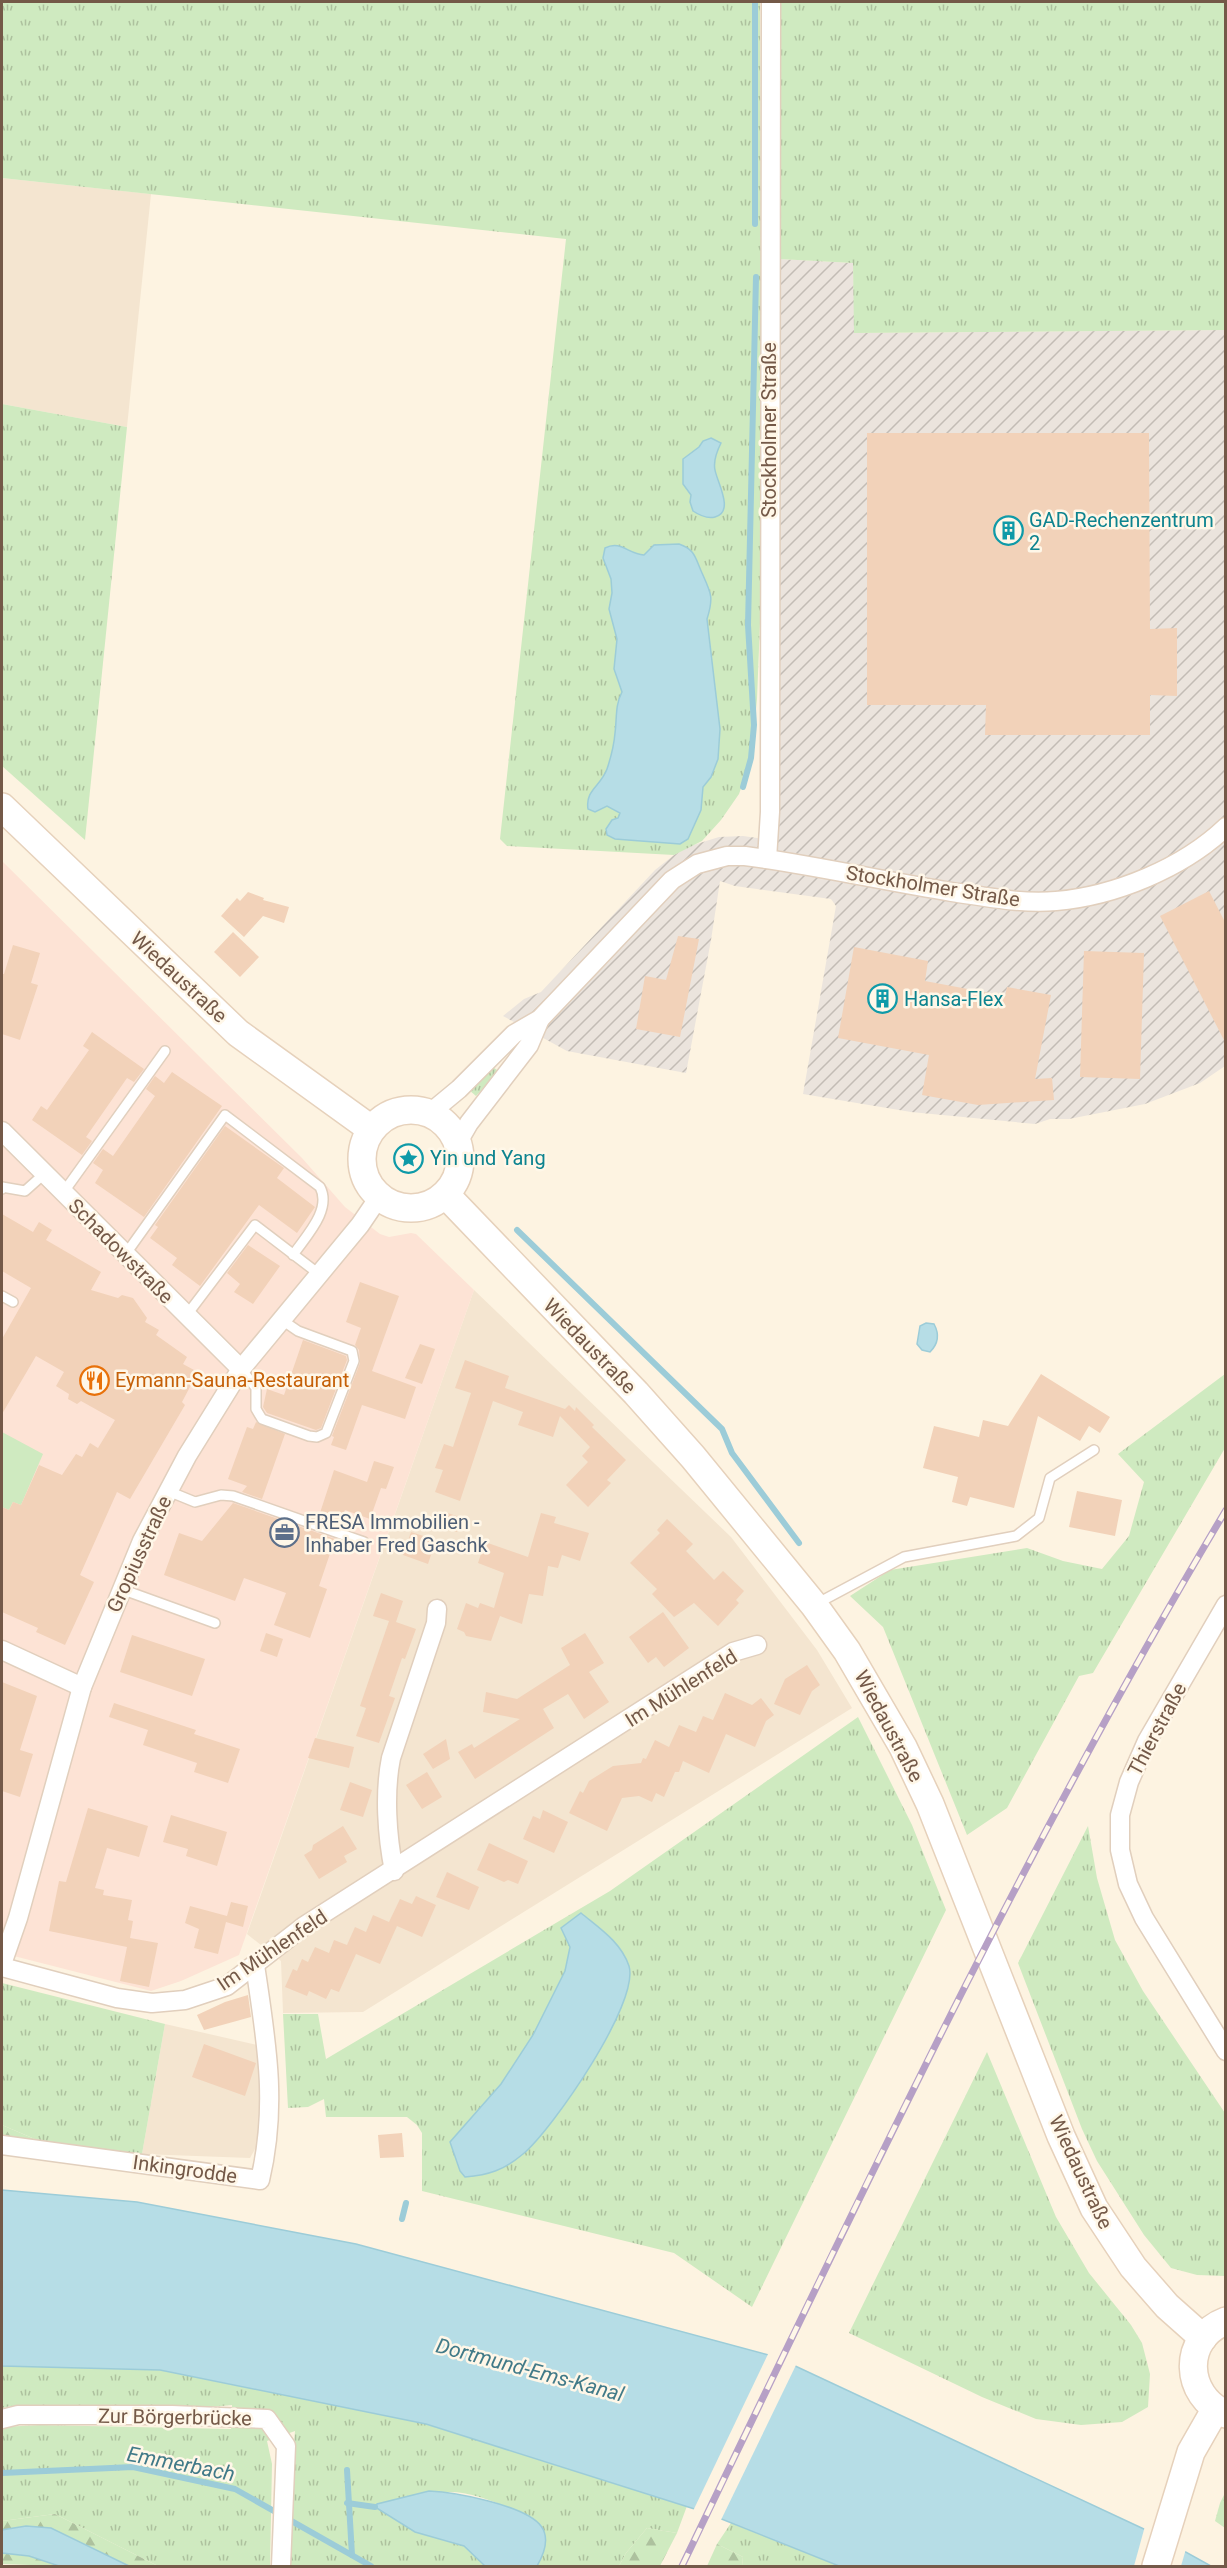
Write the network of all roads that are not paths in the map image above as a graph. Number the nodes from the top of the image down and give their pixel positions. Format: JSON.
{"nodes":[{"id":1,"x":771,"y":2,"type":"edge"},
{"id":2,"x":2,"y":807,"type":"edge"},
{"id":3,"x":1226,"y":828,"type":"edge"},
{"id":4,"x":767,"y":859,"type":"junction"},
{"id":5,"x":540,"y":1019,"type":"junction"},
{"id":6,"x":165,"y":1051,"type":"dead end"},
{"id":7,"x":430,"y":1113,"type":"junction"},
{"id":8,"x":371,"y":1129,"type":"junction"},
{"id":9,"x":2,"y":1131,"type":"edge"},
{"id":10,"x":458,"y":1142,"type":"junction"},
{"id":11,"x":44,"y":1174,"type":"junction"},
{"id":12,"x":2,"y":1189,"type":"edge"},
{"id":13,"x":63,"y":1193,"type":"junction"},
{"id":14,"x":446,"y":1195,"type":"junction"},
{"id":15,"x":379,"y":1197,"type":"junction"},
{"id":16,"x":293,"y":1255,"type":"junction"},
{"id":17,"x":125,"y":1256,"type":"junction"},
{"id":18,"x":319,"y":1274,"type":"junction"},
{"id":19,"x":2,"y":1296,"type":"edge"},
{"id":20,"x":13,"y":1302,"type":"dead end"},
{"id":21,"x":186,"y":1316,"type":"junction"},
{"id":22,"x":282,"y":1320,"type":"junction"},
{"id":23,"x":241,"y":1369,"type":"junction"},
{"id":24,"x":1094,"y":1450,"type":"dead end"},
{"id":25,"x":168,"y":1491,"type":"junction"},
{"id":26,"x":364,"y":1542,"type":"dead end"},
{"id":27,"x":121,"y":1589,"type":"junction"},
{"id":28,"x":814,"y":1605,"type":"junction"},
{"id":29,"x":1226,"y":1605,"type":"edge"},
{"id":30,"x":437,"y":1609,"type":"dead end"},
{"id":31,"x":215,"y":1623,"type":"dead end"},
{"id":32,"x":757,"y":1645,"type":"dead end"},
{"id":33,"x":2,"y":1650,"type":"edge"},
{"id":34,"x":82,"y":1687,"type":"junction"},
{"id":35,"x":394,"y":1871,"type":"junction"},
{"id":36,"x":2,"y":1965,"type":"edge"},
{"id":37,"x":255,"y":1965,"type":"junction"},
{"id":38,"x":1226,"y":2051,"type":"edge"},
{"id":39,"x":2,"y":2145,"type":"edge"},
{"id":40,"x":1226,"y":2322,"type":"edge"},
{"id":41,"x":1203,"y":2338,"type":"junction"},
{"id":42,"x":1220,"y":2412,"type":"edge"},
{"id":43,"x":2,"y":2419,"type":"edge"},
{"id":44,"x":281,"y":2566,"type":"edge"},
{"id":45,"x":1156,"y":2566,"type":"edge"}],
"edges":[{"from":1,"to":4,"type":"street","name":"Stockholmer Straße"},
{"from":2,"to":8,"type":"main road","name":"Wiedaustraße"},
{"from":3,"to":4,"type":"street","name":"Stockholmer Straße"},
{"from":4,"to":5,"type":"street","name":"Stockholmer Straße"},
{"from":5,"to":7,"type":"street","name":"Stockholmer Straße"},
{"from":5,"to":10,"type":"street","name":"Stockholmer Straße"},
{"from":6,"to":13,"type":"lane"},
{"from":7,"to":8,"type":"main road"},
{"from":7,"to":10,"type":"main road"},
{"from":8,"to":15,"type":"main road"},
{"from":9,"to":11,"type":"street","name":"Schadowstraße"},
{"from":10,"to":14,"type":"main road"},
{"from":11,"to":12,"type":"lane"},
{"from":11,"to":13,"type":"street","name":"Schadowstraße"},
{"from":13,"to":17,"type":"street","name":"Schadowstraße"},
{"from":14,"to":15,"type":"main road"},
{"from":14,"to":28,"type":"main road","name":"Wiedaustraße"},
{"from":15,"to":18,"type":"street","name":"Gropiusstraße"},
{"from":16,"to":17,"type":"lane"},
{"from":16,"to":18,"type":"lane"},
{"from":16,"to":21,"type":"lane"},
{"from":17,"to":21,"type":"street","name":"Schadowstraße"},
{"from":18,"to":22,"type":"street","name":"Gropiusstraße"},
{"from":19,"to":20,"type":"lane"},
{"from":21,"to":23,"type":"street","name":"Schadowstraße"},
{"from":22,"to":23,"type":"street","name":"Gropiusstraße"},
{"from":22,"to":23,"type":"lane"},
{"from":23,"to":25,"type":"street","name":"Gropiusstraße"},
{"from":24,"to":28,"type":"lane"},
{"from":25,"to":26,"type":"lane"},
{"from":25,"to":27,"type":"street","name":"Gropiusstraße"},
{"from":27,"to":31,"type":"lane"},
{"from":27,"to":34,"type":"street","name":"Gropiusstraße"},
{"from":28,"to":41,"type":"main road","name":"Wiedaustraße"},
{"from":29,"to":38,"type":"street","name":"Thierstraße"},
{"from":30,"to":35,"type":"street"},
{"from":32,"to":35,"type":"street","name":"Im Mühlenfeld"},
{"from":33,"to":34,"type":"street"},
{"from":34,"to":36,"type":"street","name":"Gropiusstraße"},
{"from":35,"to":37,"type":"street","name":"Im Mühlenfeld"},
{"from":36,"to":37,"type":"street","name":"Im Mühlenfeld"},
{"from":37,"to":39,"type":"street","name":"Inkingrodde"},
{"from":40,"to":41,"type":"main road"},
{"from":41,"to":42,"type":"main road"},
{"from":42,"to":45,"type":"main road"},
{"from":43,"to":44,"type":"street","name":"Zur Börgerbrücke"}]}
